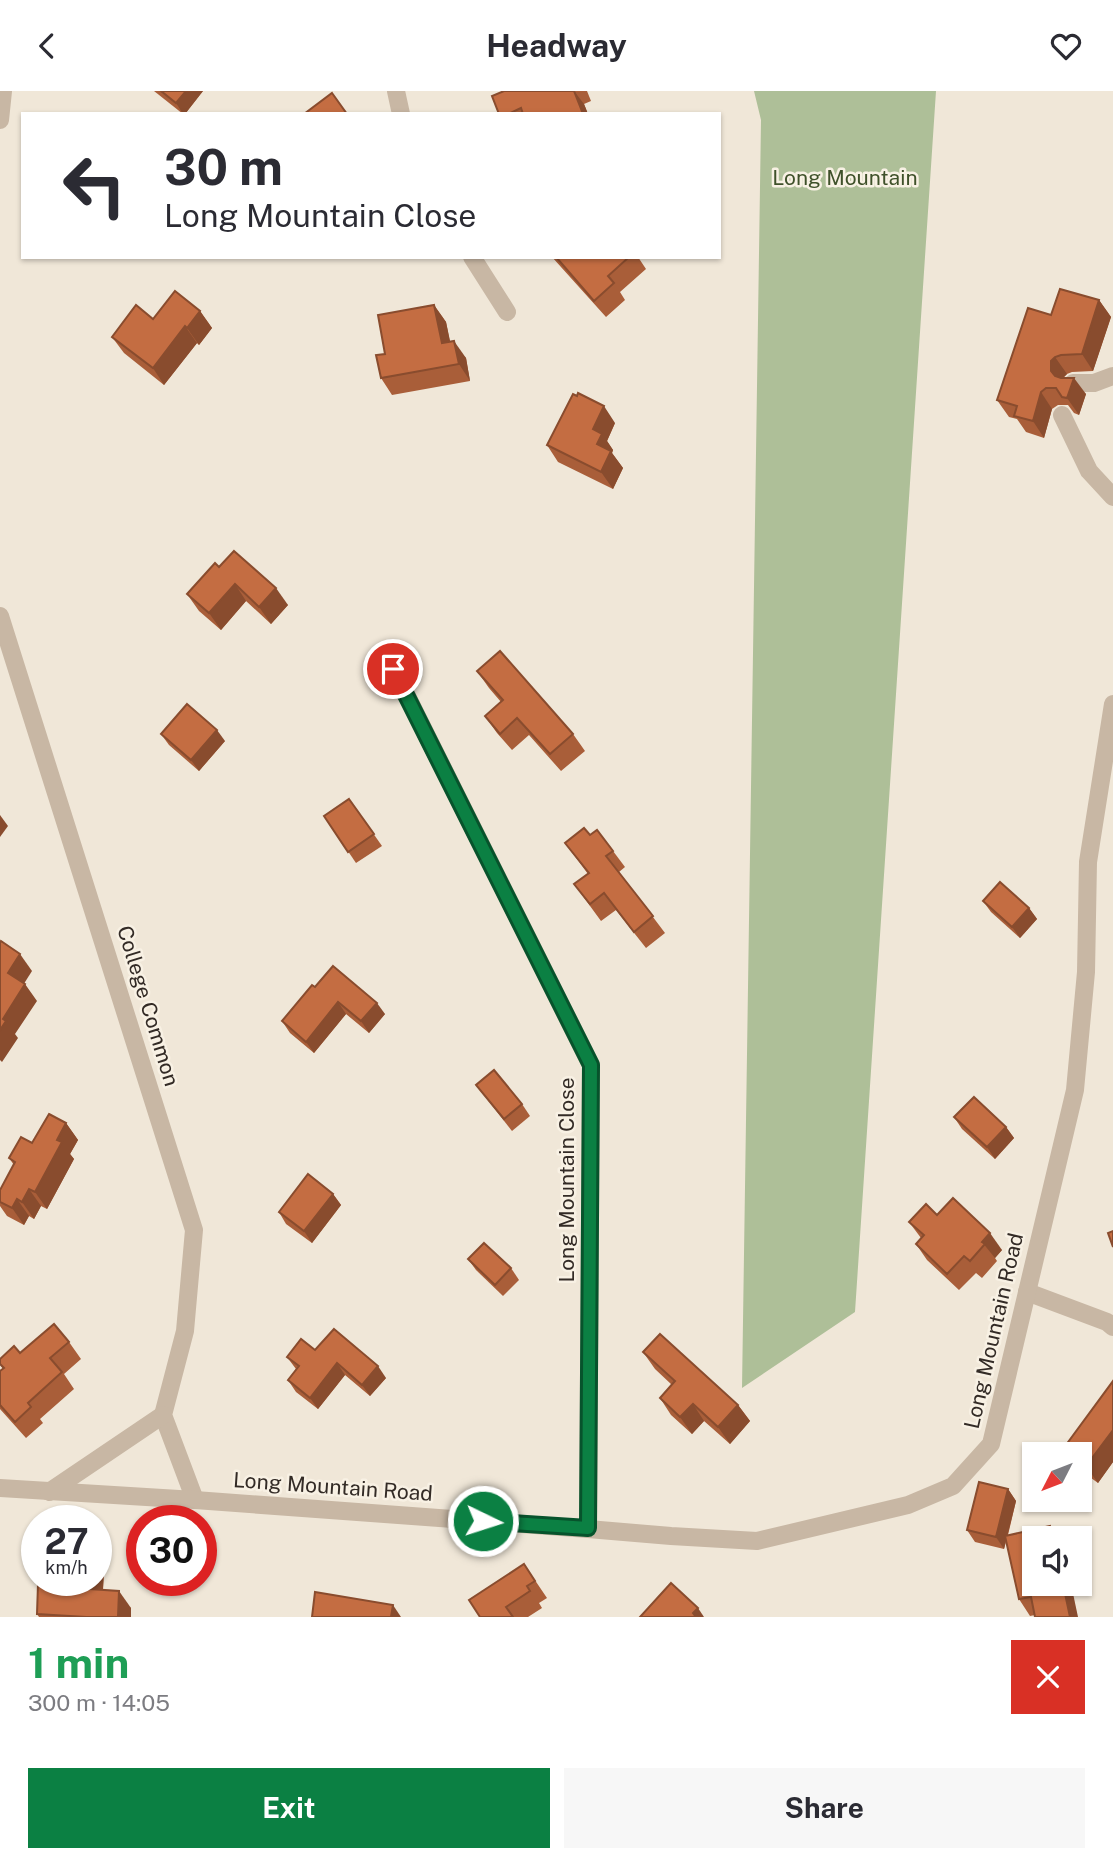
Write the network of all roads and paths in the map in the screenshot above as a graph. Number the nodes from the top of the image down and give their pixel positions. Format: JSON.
{"nodes":[{"id":1,"x":3,"y":91,"type":"edge"},
{"id":2,"x":396,"y":91,"type":"edge"},
{"id":3,"x":401,"y":112,"type":"edge"},
{"id":4,"x":0,"y":120,"type":"edge"},
{"id":5,"x":473,"y":259,"type":"edge"},
{"id":6,"x":507,"y":312,"type":"dead end"},
{"id":7,"x":1113,"y":376,"type":"edge"},
{"id":8,"x":1073,"y":383,"type":"edge"},
{"id":9,"x":1062,"y":415,"type":"edge"},
{"id":10,"x":1113,"y":497,"type":"edge"},
{"id":11,"x":0,"y":616,"type":"edge"},
{"id":12,"x":393,"y":669,"type":"dead end"},
{"id":13,"x":1113,"y":704,"type":"edge"},
{"id":14,"x":1027,"y":1293,"type":"junction"},
{"id":15,"x":1113,"y":1327,"type":"edge"},
{"id":16,"x":163,"y":1415,"type":"junction"},
{"id":17,"x":0,"y":1488,"type":"edge"},
{"id":18,"x":49,"y":1492,"type":"junction"},
{"id":19,"x":195,"y":1500,"type":"junction"},
{"id":20,"x":588,"y":1528,"type":"junction"}],
"edges":[{"from":1,"to":4,"type":"street"},
{"from":2,"to":3,"type":"street"},
{"from":5,"to":6,"type":"street"},
{"from":7,"to":8,"type":"street"},
{"from":9,"to":10,"type":"street"},
{"from":11,"to":16,"type":"street","name":"College Common"},
{"from":12,"to":20,"type":"street","name":"Long Mountain Close"},
{"from":13,"to":14,"type":"street","name":"Long Mountain Road"},
{"from":14,"to":15,"type":"street"},
{"from":14,"to":20,"type":"street","name":"Long Mountain Road"},
{"from":16,"to":18,"type":"street"},
{"from":16,"to":19,"type":"street"},
{"from":17,"to":18,"type":"street"},
{"from":18,"to":19,"type":"street"},
{"from":19,"to":20,"type":"street","name":"Long Mountain Road"}]}
